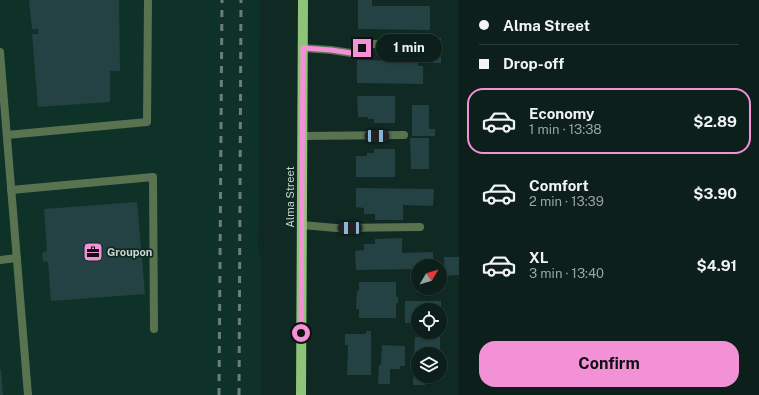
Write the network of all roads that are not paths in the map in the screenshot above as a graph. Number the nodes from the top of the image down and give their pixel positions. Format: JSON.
{"nodes":[{"id":1,"x":148,"y":0,"type":"edge"},
{"id":2,"x":304,"y":0,"type":"edge"},
{"id":3,"x":407,"y":43,"type":"dead end"},
{"id":4,"x":303,"y":48,"type":"junction"},
{"id":5,"x":0,"y":52,"type":"edge"},
{"id":6,"x":7,"y":135,"type":"junction"},
{"id":7,"x":303,"y":136,"type":"junction"},
{"id":8,"x":404,"y":136,"type":"dead end"},
{"id":9,"x":11,"y":190,"type":"junction"},
{"id":10,"x":302,"y":225,"type":"junction"},
{"id":11,"x":420,"y":227,"type":"dead end"},
{"id":12,"x":17,"y":258,"type":"junction"},
{"id":13,"x":0,"y":260,"type":"edge"},
{"id":14,"x":154,"y":329,"type":"dead end"},
{"id":15,"x":28,"y":395,"type":"edge"},
{"id":16,"x":301,"y":395,"type":"edge"}],
"edges":[{"from":1,"to":6,"type":"street"},
{"from":2,"to":4,"type":"main road","name":"Alma Street"},
{"from":3,"to":4,"type":"street"},
{"from":4,"to":7,"type":"main road","name":"Alma Street"},
{"from":5,"to":6,"type":"street"},
{"from":6,"to":9,"type":"street"},
{"from":7,"to":8,"type":"street"},
{"from":7,"to":10,"type":"main road","name":"Alma Street"},
{"from":9,"to":12,"type":"street"},
{"from":9,"to":14,"type":"street"},
{"from":10,"to":11,"type":"street"},
{"from":10,"to":16,"type":"main road","name":"Alma Street"},
{"from":12,"to":13,"type":"street"},
{"from":12,"to":15,"type":"street"}]}
